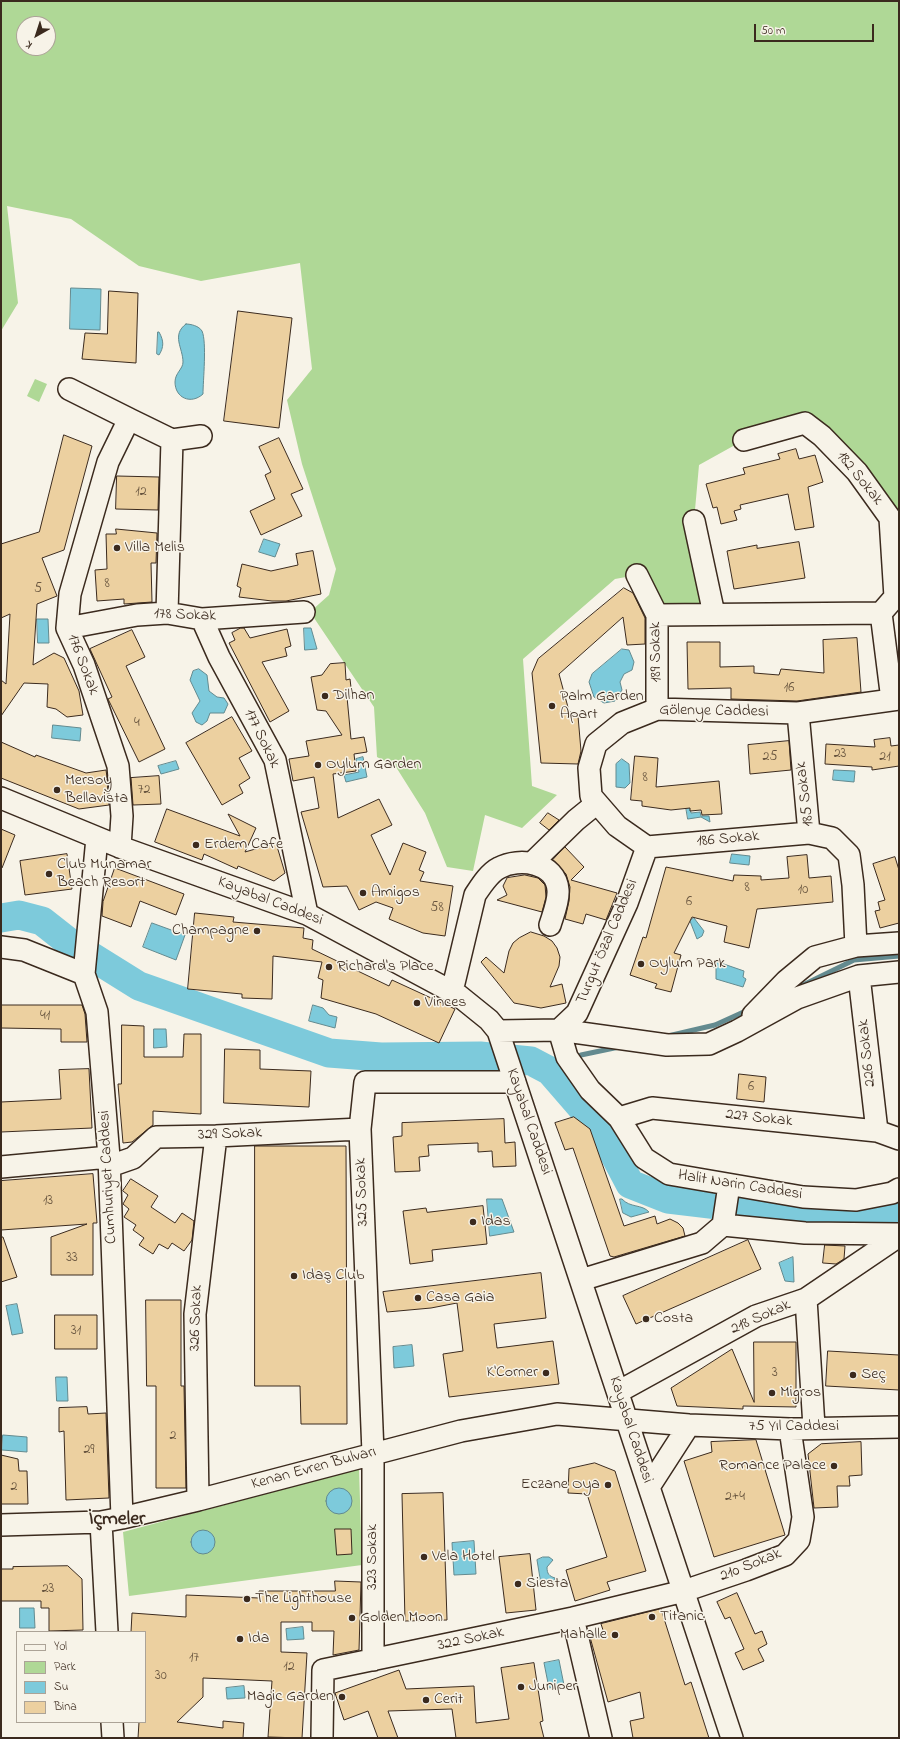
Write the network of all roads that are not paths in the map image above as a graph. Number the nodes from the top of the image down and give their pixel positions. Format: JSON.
{"nodes":[{"id":1,"x":69,"y":389,"type":"dead end"},
{"id":2,"x":129,"y":419,"type":"junction"},
{"id":3,"x":201,"y":436,"type":"dead end"},
{"id":4,"x":172,"y":440,"type":"junction"},
{"id":5,"x":744,"y":440,"type":"dead end"},
{"id":6,"x":694,"y":521,"type":"dead end"},
{"id":7,"x":637,"y":575,"type":"dead end"},
{"id":8,"x":304,"y":612,"type":"dead end"},
{"id":9,"x":167,"y":613,"type":"junction"},
{"id":10,"x":881,"y":613,"type":"junction"},
{"id":11,"x":714,"y":614,"type":"junction"},
{"id":12,"x":657,"y":615,"type":"junction"},
{"id":13,"x":202,"y":619,"type":"junction"},
{"id":14,"x":67,"y":628,"type":"junction"},
{"id":15,"x":895,"y":699,"type":"edge"},
{"id":16,"x":657,"y":709,"type":"junction"},
{"id":17,"x":798,"y":713,"type":"junction"},
{"id":18,"x":1,"y":798,"type":"edge"},
{"id":19,"x":597,"y":803,"type":"junction"},
{"id":20,"x":809,"y":833,"type":"junction"},
{"id":21,"x":97,"y":838,"type":"junction"},
{"id":22,"x":120,"y":847,"type":"junction"},
{"id":23,"x":647,"y":847,"type":"junction"},
{"id":24,"x":533,"y":862,"type":"junction"},
{"id":25,"x":307,"y":914,"type":"junction"},
{"id":26,"x":550,"y":925,"type":"dead end"},
{"id":27,"x":899,"y":943,"type":"edge"},
{"id":28,"x":856,"y":946,"type":"junction"},
{"id":29,"x":1,"y":947,"type":"edge"},
{"id":30,"x":899,"y":972,"type":"edge"},
{"id":31,"x":84,"y":974,"type":"junction"},
{"id":32,"x":860,"y":976,"type":"junction"},
{"id":33,"x":454,"y":983,"type":"dead end"},
{"id":34,"x":559,"y":1030,"type":"junction"},
{"id":35,"x":737,"y":1031,"type":"junction"},
{"id":36,"x":499,"y":1036,"type":"junction"},
{"id":37,"x":515,"y":1082,"type":"junction"},
{"id":38,"x":619,"y":1118,"type":"junction"},
{"id":39,"x":360,"y":1129,"type":"junction"},
{"id":40,"x":877,"y":1131,"type":"junction"},
{"id":41,"x":216,"y":1136,"type":"junction"},
{"id":42,"x":899,"y":1139,"type":"edge"},
{"id":43,"x":109,"y":1162,"type":"junction"},
{"id":44,"x":1,"y":1167,"type":"edge"},
{"id":45,"x":729,"y":1185,"type":"junction"},
{"id":46,"x":899,"y":1189,"type":"edge"},
{"id":47,"x":723,"y":1226,"type":"junction"},
{"id":48,"x":899,"y":1235,"type":"edge"},
{"id":49,"x":581,"y":1280,"type":"junction"},
{"id":50,"x":806,"y":1299,"type":"junction"},
{"id":51,"x":618,"y":1392,"type":"junction"},
{"id":52,"x":627,"y":1419,"type":"junction"},
{"id":53,"x":689,"y":1425,"type":"junction"},
{"id":54,"x":814,"y":1427,"type":"junction"},
{"id":55,"x":899,"y":1427,"type":"edge"},
{"id":56,"x":790,"y":1429,"type":"junction"},
{"id":57,"x":372,"y":1453,"type":"junction"},
{"id":58,"x":649,"y":1486,"type":"junction"},
{"id":59,"x":198,"y":1500,"type":"junction"},
{"id":60,"x":122,"y":1518,"type":"junction"},
{"id":61,"x":101,"y":1522,"type":"junction"},
{"id":62,"x":1,"y":1525,"type":"edge"},
{"id":63,"x":684,"y":1591,"type":"junction"},
{"id":64,"x":573,"y":1618,"type":"junction"},
{"id":65,"x":107,"y":1631,"type":"edge"},
{"id":66,"x":373,"y":1660,"type":"junction"},
{"id":67,"x":112,"y":1723,"type":"edge"},
{"id":68,"x":112,"y":1738,"type":"edge"},
{"id":69,"x":322,"y":1738,"type":"edge"},
{"id":70,"x":601,"y":1738,"type":"edge"},
{"id":71,"x":732,"y":1738,"type":"edge"}],
"edges":[{"from":1,"to":2,"type":"street"},
{"from":2,"to":4,"type":"street"},
{"from":2,"to":14,"type":"street","name":"176 Sokak"},
{"from":3,"to":4,"type":"street"},
{"from":4,"to":9,"type":"street"},
{"from":5,"to":10,"type":"street","name":"182 Sokak"},
{"from":6,"to":11,"type":"street"},
{"from":7,"to":12,"type":"street","name":"189 Sokak"},
{"from":8,"to":13,"type":"street","name":"178 Sokak"},
{"from":9,"to":13,"type":"street","name":"178 Sokak"},
{"from":9,"to":14,"type":"street","name":"178 Sokak"},
{"from":10,"to":11,"type":"street"},
{"from":10,"to":15,"type":"street"},
{"from":11,"to":12,"type":"street"},
{"from":12,"to":16,"type":"street","name":"189 Sokak"},
{"from":13,"to":25,"type":"street","name":"177 Sokak"},
{"from":14,"to":22,"type":"street","name":"176 Sokak"},
{"from":15,"to":17,"type":"street","name":"Gölenye Caddesi"},
{"from":16,"to":17,"type":"street","name":"Gölenye Caddesi"},
{"from":16,"to":19,"type":"street","name":"Gölenye Caddesi"},
{"from":17,"to":20,"type":"street","name":"185 Sokak"},
{"from":18,"to":21,"type":"street","name":"Kayabal Caddesi"},
{"from":19,"to":23,"type":"street","name":"Gölenye Caddesi"},
{"from":19,"to":24,"type":"street"},
{"from":20,"to":23,"type":"street","name":"186 Sokak"},
{"from":20,"to":28,"type":"street","name":"185 Sokak"},
{"from":21,"to":22,"type":"street","name":"Kayabal Caddesi"},
{"from":21,"to":31,"type":"street","name":"Cumhuriyet Caddesi"},
{"from":22,"to":25,"type":"street","name":"Kayabal Caddesi"},
{"from":23,"to":34,"type":"street","name":"Turgut Özal Caddesi"},
{"from":24,"to":26,"type":"street"},
{"from":24,"to":33,"type":"street"},
{"from":25,"to":36,"type":"street","name":"Kayabal Caddesi"},
{"from":27,"to":28,"type":"street"},
{"from":28,"to":35,"type":"street"},
{"from":29,"to":31,"type":"street"},
{"from":30,"to":32,"type":"street"},
{"from":31,"to":43,"type":"street","name":"Cumhuriyet Caddesi"},
{"from":32,"to":35,"type":"street"},
{"from":32,"to":40,"type":"street","name":"226 Sokak"},
{"from":34,"to":35,"type":"street"},
{"from":34,"to":36,"type":"street"},
{"from":34,"to":38,"type":"street","name":"Halit Narin Caddesi"},
{"from":36,"to":37,"type":"street","name":"Kayabal Caddesi"},
{"from":37,"to":39,"type":"street","name":"325 Sokak"},
{"from":37,"to":49,"type":"street","name":"Kayabal Caddesi"},
{"from":38,"to":40,"type":"street","name":"227 Sokak"},
{"from":38,"to":45,"type":"street","name":"Halit Narin Caddesi"},
{"from":39,"to":41,"type":"street","name":"329 Sokak"},
{"from":39,"to":57,"type":"street","name":"325 Sokak"},
{"from":40,"to":42,"type":"street","name":"227 Sokak"},
{"from":41,"to":43,"type":"street","name":"329 Sokak"},
{"from":41,"to":59,"type":"street","name":"326 Sokak"},
{"from":43,"to":44,"type":"street","name":"329 Sokak"},
{"from":43,"to":60,"type":"street","name":"Cumhuriyet Caddesi"},
{"from":45,"to":46,"type":"street","name":"Halit Narin Caddesi"},
{"from":45,"to":47,"type":"street"},
{"from":47,"to":48,"type":"street"},
{"from":47,"to":49,"type":"street"},
{"from":48,"to":50,"type":"street","name":"218 Sokak"},
{"from":49,"to":51,"type":"street","name":"Kayabal Caddesi"},
{"from":50,"to":51,"type":"street","name":"218 Sokak"},
{"from":50,"to":54,"type":"street"},
{"from":51,"to":52,"type":"street","name":"Kayabal Caddesi"},
{"from":52,"to":53,"type":"street","name":"75 Yıl Caddesi"},
{"from":52,"to":57,"type":"street","name":"Kenan Evren Bulvarı"},
{"from":52,"to":58,"type":"street","name":"Kayabal Caddesi"},
{"from":53,"to":56,"type":"street","name":"75 Yıl Caddesi"},
{"from":53,"to":58,"type":"street"},
{"from":54,"to":55,"type":"street","name":"75 Yıl Caddesi"},
{"from":54,"to":56,"type":"street","name":"75 Yıl Caddesi"},
{"from":56,"to":63,"type":"street","name":"210 Sokak"},
{"from":57,"to":59,"type":"street","name":"Kenan Evren Bulvarı"},
{"from":57,"to":66,"type":"street","name":"323 Sokak"},
{"from":58,"to":63,"type":"street","name":"Kayabal Caddesi"},
{"from":59,"to":60,"type":"street","name":"Kenan Evren Bulvarı"},
{"from":60,"to":61,"type":"street","name":"Kenan Evren Bulvarı"},
{"from":61,"to":62,"type":"street","name":"Kenan Evren Bulvarı"},
{"from":61,"to":65,"type":"street"},
{"from":63,"to":64,"type":"street","name":"322 Sokak"},
{"from":63,"to":71,"type":"street","name":"Kayabal Caddesi"},
{"from":64,"to":66,"type":"street","name":"322 Sokak"},
{"from":64,"to":70,"type":"street"},
{"from":66,"to":69,"type":"street","name":"322 Sokak"},
{"from":67,"to":68,"type":"street"}]}
